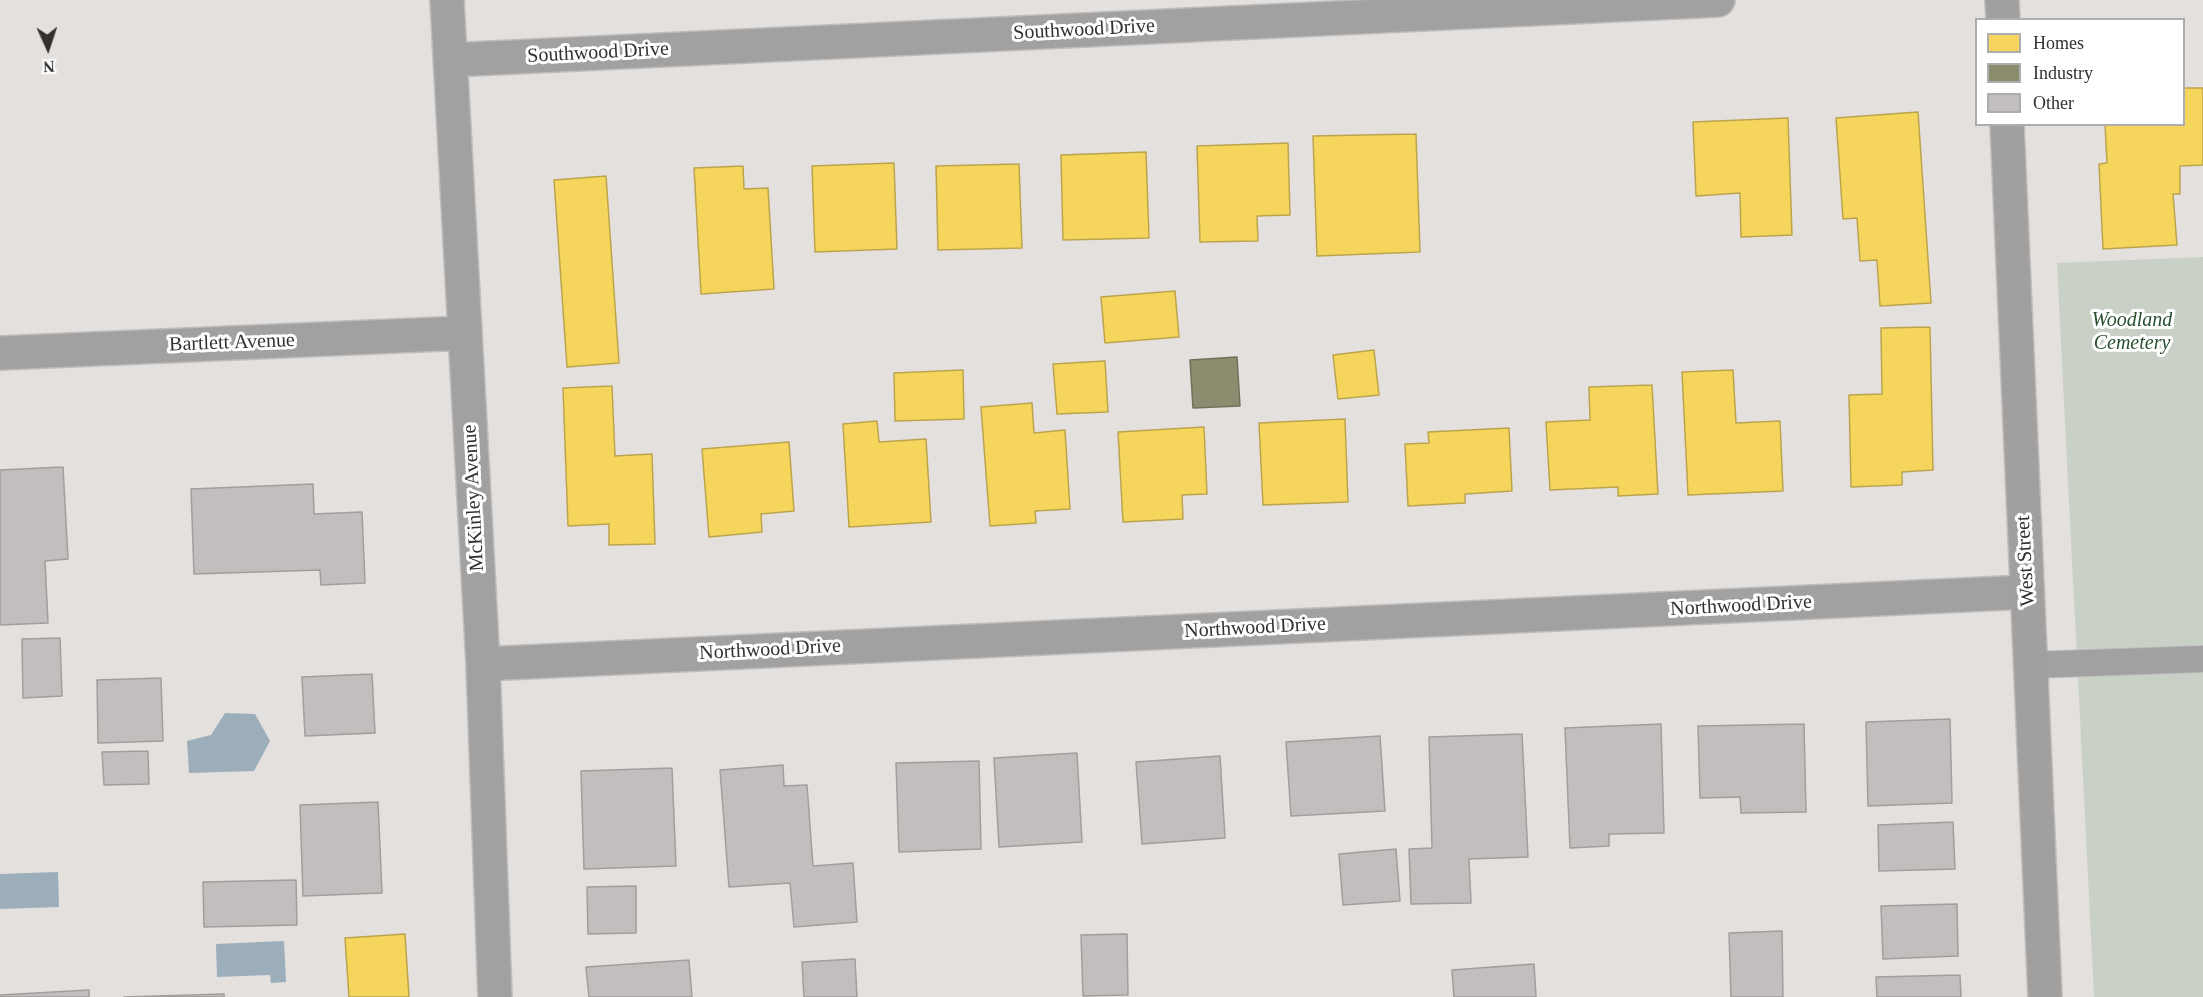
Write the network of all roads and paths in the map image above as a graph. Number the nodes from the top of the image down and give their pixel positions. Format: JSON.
{"nodes":[{"id":1,"x":447,"y":0,"type":"edge"},
{"id":2,"x":1718,"y":0,"type":"edge"},
{"id":3,"x":2002,"y":0,"type":"edge"},
{"id":4,"x":2003,"y":18,"type":"edge"},
{"id":5,"x":450,"y":60,"type":"junction"},
{"id":6,"x":2007,"y":126,"type":"edge"},
{"id":7,"x":465,"y":333,"type":"junction"},
{"id":8,"x":0,"y":353,"type":"edge"},
{"id":9,"x":2027,"y":592,"type":"junction"},
{"id":10,"x":2203,"y":658,"type":"edge"},
{"id":11,"x":483,"y":664,"type":"junction"},
{"id":12,"x":2031,"y":665,"type":"junction"},
{"id":13,"x":495,"y":997,"type":"edge"},
{"id":14,"x":2045,"y":997,"type":"edge"}],
"edges":[{"from":1,"to":5,"type":"street","name":"McKinley Avenue"},
{"from":2,"to":5,"type":"street","name":"Southwood Drive"},
{"from":3,"to":4,"type":"main road"},
{"from":5,"to":7,"type":"street","name":"McKinley Avenue"},
{"from":6,"to":9,"type":"main road","name":"West Street"},
{"from":7,"to":8,"type":"street","name":"Bartlett Avenue"},
{"from":7,"to":11,"type":"street","name":"McKinley Avenue"},
{"from":9,"to":11,"type":"street","name":"Northwood Drive"},
{"from":9,"to":12,"type":"main road","name":"West Street"},
{"from":10,"to":12,"type":"lane"},
{"from":11,"to":13,"type":"street","name":"McKinley Avenue"},
{"from":12,"to":14,"type":"main road","name":"West Street"}]}
